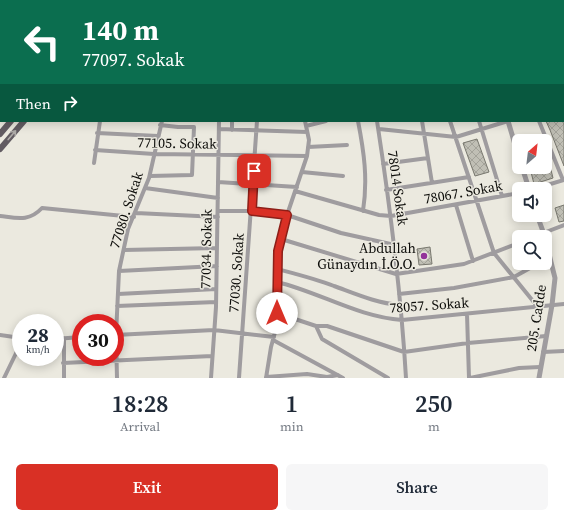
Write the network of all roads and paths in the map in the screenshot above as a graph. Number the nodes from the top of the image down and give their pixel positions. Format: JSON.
{"nodes":[{"id":1,"x":10,"y":122,"type":"edge"},
{"id":2,"x":23,"y":122,"type":"edge"},
{"id":3,"x":100,"y":122,"type":"edge"},
{"id":4,"x":219,"y":122,"type":"edge"},
{"id":5,"x":232,"y":122,"type":"edge"},
{"id":6,"x":257,"y":122,"type":"edge"},
{"id":7,"x":316,"y":122,"type":"edge"},
{"id":8,"x":358,"y":122,"type":"edge"},
{"id":9,"x":378,"y":122,"type":"edge"},
{"id":10,"x":422,"y":122,"type":"edge"},
{"id":11,"x":450,"y":122,"type":"edge"},
{"id":12,"x":479,"y":122,"type":"edge"},
{"id":13,"x":505,"y":122,"type":"edge"},
{"id":14,"x":508,"y":122,"type":"edge"},
{"id":15,"x":539,"y":122,"type":"edge"},
{"id":16,"x":161,"y":123,"type":"edge"},
{"id":17,"x":306,"y":123,"type":"edge"},
{"id":18,"x":219,"y":129,"type":"junction"},
{"id":19,"x":379,"y":129,"type":"junction"},
{"id":20,"x":481,"y":129,"type":"junction"},
{"id":21,"x":232,"y":130,"type":"junction"},
{"id":22,"x":257,"y":131,"type":"junction"},
{"id":23,"x":307,"y":132,"type":"junction"},
{"id":24,"x":424,"y":132,"type":"junction"},
{"id":25,"x":98,"y":133,"type":"junction"},
{"id":26,"x":0,"y":134,"type":"edge"},
{"id":27,"x":512,"y":134,"type":"edge"},
{"id":28,"x":158,"y":136,"type":"junction"},
{"id":29,"x":456,"y":136,"type":"junction"},
{"id":30,"x":347,"y":145,"type":"dead end"},
{"id":31,"x":308,"y":147,"type":"junction"},
{"id":32,"x":0,"y":149,"type":"edge"},
{"id":33,"x":95,"y":150,"type":"junction"},
{"id":34,"x":154,"y":154,"type":"junction"},
{"id":35,"x":195,"y":154,"type":"junction"},
{"id":36,"x":255,"y":154,"type":"junction"},
{"id":37,"x":219,"y":155,"type":"junction"},
{"id":38,"x":307,"y":156,"type":"junction"},
{"id":39,"x":428,"y":158,"type":"junction"},
{"id":40,"x":94,"y":163,"type":"dead end"},
{"id":41,"x":383,"y":164,"type":"junction"},
{"id":42,"x":302,"y":172,"type":"junction"},
{"id":43,"x":150,"y":176,"type":"junction"},
{"id":44,"x":343,"y":176,"type":"dead end"},
{"id":45,"x":469,"y":177,"type":"junction"},
{"id":46,"x":564,"y":180,"type":"edge"},
{"id":47,"x":218,"y":182,"type":"junction"},
{"id":48,"x":432,"y":183,"type":"junction"},
{"id":49,"x":552,"y":184,"type":"edge"},
{"id":50,"x":254,"y":185,"type":"junction"},
{"id":51,"x":145,"y":188,"type":"junction"},
{"id":52,"x":296,"y":189,"type":"junction"},
{"id":53,"x":386,"y":190,"type":"junction"},
{"id":54,"x":512,"y":194,"type":"edge"},
{"id":55,"x":502,"y":196,"type":"junction"},
{"id":56,"x":218,"y":198,"type":"junction"},
{"id":57,"x":477,"y":201,"type":"junction"},
{"id":58,"x":456,"y":205,"type":"junction"},
{"id":59,"x":218,"y":211,"type":"junction"},
{"id":60,"x":252,"y":211,"type":"junction"},
{"id":61,"x":364,"y":211,"type":"junction"},
{"id":62,"x":135,"y":215,"type":"junction"},
{"id":63,"x":287,"y":215,"type":"junction"},
{"id":64,"x":0,"y":216,"type":"edge"},
{"id":65,"x":218,"y":216,"type":"junction"},
{"id":66,"x":391,"y":216,"type":"junction"},
{"id":67,"x":564,"y":225,"type":"edge"},
{"id":68,"x":552,"y":232,"type":"edge"},
{"id":69,"x":281,"y":239,"type":"junction"},
{"id":70,"x":395,"y":245,"type":"junction"},
{"id":71,"x":512,"y":246,"type":"edge"},
{"id":72,"x":217,"y":248,"type":"junction"},
{"id":73,"x":124,"y":250,"type":"junction"},
{"id":74,"x":494,"y":254,"type":"junction"},
{"id":75,"x":473,"y":261,"type":"junction"},
{"id":76,"x":217,"y":266,"type":"junction"},
{"id":77,"x":277,"y":269,"type":"junction"},
{"id":78,"x":527,"y":270,"type":"edge"},
{"id":79,"x":552,"y":270,"type":"edge"},
{"id":80,"x":119,"y":271,"type":"junction"},
{"id":81,"x":396,"y":274,"type":"junction"},
{"id":82,"x":514,"y":277,"type":"junction"},
{"id":83,"x":277,"y":282,"type":"junction"},
{"id":84,"x":216,"y":289,"type":"junction"},
{"id":85,"x":118,"y":294,"type":"junction"},
{"id":86,"x":398,"y":294,"type":"junction"},
{"id":87,"x":216,"y":302,"type":"junction"},
{"id":88,"x":564,"y":304,"type":"edge"},
{"id":89,"x":400,"y":305,"type":"junction"},
{"id":90,"x":552,"y":305,"type":"junction"},
{"id":91,"x":117,"y":306,"type":"junction"},
{"id":92,"x":537,"y":306,"type":"junction"},
{"id":93,"x":277,"y":313,"type":"junction"},
{"id":94,"x":116,"y":314,"type":"edge"},
{"id":95,"x":467,"y":314,"type":"junction"},
{"id":96,"x":402,"y":320,"type":"junction"},
{"id":97,"x":316,"y":326,"type":"junction"},
{"id":98,"x":214,"y":330,"type":"junction"},
{"id":99,"x":243,"y":332,"type":"junction"},
{"id":100,"x":0,"y":335,"type":"edge"},
{"id":101,"x":124,"y":335,"type":"edge"},
{"id":102,"x":546,"y":336,"type":"junction"},
{"id":103,"x":12,"y":337,"type":"edge"},
{"id":104,"x":64,"y":338,"type":"edge"},
{"id":105,"x":72,"y":338,"type":"edge"},
{"id":106,"x":274,"y":338,"type":"junction"},
{"id":107,"x":468,"y":343,"type":"junction"},
{"id":108,"x":564,"y":351,"type":"edge"},
{"id":109,"x":404,"y":352,"type":"junction"},
{"id":110,"x":543,"y":352,"type":"junction"},
{"id":111,"x":212,"y":356,"type":"junction"},
{"id":112,"x":124,"y":359,"type":"edge"},
{"id":113,"x":12,"y":362,"type":"edge"},
{"id":114,"x":63,"y":366,"type":"edge"},
{"id":115,"x":117,"y":366,"type":"edge"},
{"id":116,"x":540,"y":367,"type":"junction"},
{"id":117,"x":338,"y":375,"type":"junction"},
{"id":118,"x":4,"y":378,"type":"edge"},
{"id":119,"x":64,"y":378,"type":"edge"},
{"id":120,"x":117,"y":378,"type":"edge"},
{"id":121,"x":211,"y":378,"type":"edge"},
{"id":122,"x":239,"y":378,"type":"edge"},
{"id":123,"x":266,"y":378,"type":"edge"},
{"id":124,"x":343,"y":378,"type":"edge"},
{"id":125,"x":388,"y":378,"type":"edge"},
{"id":126,"x":406,"y":378,"type":"edge"},
{"id":127,"x":470,"y":378,"type":"edge"},
{"id":128,"x":538,"y":378,"type":"edge"}],
"edges":[{"from":1,"to":26,"type":"main road"},
{"from":32,"to":2,"type":"main road","one_way":true},
{"from":3,"to":25,"type":"street"},
{"from":4,"to":18,"type":"street","name":"77034. Sokak"},
{"from":5,"to":21,"type":"street"},
{"from":6,"to":22,"type":"street","name":"77030. Sokak"},
{"from":7,"to":17,"type":"street"},
{"from":8,"to":61,"type":"street"},
{"from":9,"to":19,"type":"street","name":"78014 Sokak"},
{"from":10,"to":24,"type":"street"},
{"from":11,"to":29,"type":"street"},
{"from":12,"to":20,"type":"street"},
{"from":13,"to":20,"type":"street"},
{"from":14,"to":27,"type":"street"},
{"from":15,"to":46,"type":"street"},
{"from":16,"to":28,"type":"street","name":"77080. Sokak"},
{"from":16,"to":35,"type":"street"},
{"from":17,"to":23,"type":"street"},
{"from":18,"to":21,"type":"street"},
{"from":18,"to":37,"type":"street","name":"77034. Sokak"},
{"from":19,"to":24,"type":"street"},
{"from":19,"to":41,"type":"street","name":"78014 Sokak"},
{"from":20,"to":29,"type":"street"},
{"from":20,"to":55,"type":"street"},
{"from":21,"to":22,"type":"street"},
{"from":22,"to":23,"type":"street"},
{"from":22,"to":36,"type":"street","name":"77030. Sokak"},
{"from":23,"to":31,"type":"street"},
{"from":24,"to":29,"type":"street"},
{"from":24,"to":39,"type":"street"},
{"from":25,"to":28,"type":"street"},
{"from":25,"to":33,"type":"street"},
{"from":28,"to":34,"type":"street","name":"77080. Sokak"},
{"from":29,"to":45,"type":"street"},
{"from":30,"to":31,"type":"street"},
{"from":31,"to":38,"type":"street"},
{"from":33,"to":34,"type":"street","name":"77105. Sokak"},
{"from":33,"to":40,"type":"street"},
{"from":34,"to":35,"type":"street","name":"77105. Sokak"},
{"from":34,"to":43,"type":"street","name":"77080. Sokak"},
{"from":35,"to":37,"type":"street","name":"77105. Sokak"},
{"from":35,"to":43,"type":"street"},
{"from":36,"to":37,"type":"street","name":"77105. Sokak"},
{"from":36,"to":38,"type":"street","name":"77105. Sokak"},
{"from":36,"to":50,"type":"street","name":"77030. Sokak"},
{"from":37,"to":47,"type":"street","name":"77034. Sokak"},
{"from":38,"to":42,"type":"street"},
{"from":39,"to":41,"type":"street"},
{"from":39,"to":48,"type":"street"},
{"from":41,"to":53,"type":"street","name":"78014 Sokak"},
{"from":42,"to":44,"type":"street"},
{"from":42,"to":52,"type":"street"},
{"from":43,"to":51,"type":"street","name":"77080. Sokak"},
{"from":45,"to":48,"type":"street"},
{"from":45,"to":57,"type":"street"},
{"from":46,"to":49,"type":"street"},
{"from":47,"to":50,"type":"street","name":"78067. Sokak"},
{"from":47,"to":56,"type":"street","name":"77034. Sokak"},
{"from":48,"to":53,"type":"street"},
{"from":50,"to":52,"type":"street","name":"78067. Sokak"},
{"from":50,"to":60,"type":"street","name":"77030. Sokak"},
{"from":51,"to":56,"type":"street"},
{"from":51,"to":62,"type":"street","name":"77080. Sokak"},
{"from":52,"to":61,"type":"street","name":"78067. Sokak"},
{"from":52,"to":63,"type":"street"},
{"from":53,"to":66,"type":"street","name":"78014 Sokak"},
{"from":54,"to":55,"type":"street","name":"78067. Sokak"},
{"from":55,"to":57,"type":"street","name":"78067. Sokak"},
{"from":56,"to":59,"type":"street","name":"77034. Sokak"},
{"from":57,"to":58,"type":"street","name":"78067. Sokak"},
{"from":57,"to":74,"type":"street"},
{"from":58,"to":66,"type":"street","name":"78067. Sokak"},
{"from":58,"to":75,"type":"street"},
{"from":59,"to":60,"type":"street"},
{"from":59,"to":65,"type":"street","name":"77034. Sokak"},
{"from":60,"to":63,"type":"street"},
{"from":60,"to":99,"type":"street","name":"77030. Sokak"},
{"from":61,"to":66,"type":"street","name":"78067. Sokak"},
{"from":62,"to":64,"type":"street"},
{"from":62,"to":65,"type":"street"},
{"from":62,"to":73,"type":"street","name":"77080. Sokak"},
{"from":63,"to":69,"type":"street"},
{"from":63,"to":70,"type":"street"},
{"from":65,"to":72,"type":"street","name":"77034. Sokak"},
{"from":66,"to":70,"type":"street","name":"78014 Sokak"},
{"from":67,"to":68,"type":"street"},
{"from":69,"to":77,"type":"street"},
{"from":69,"to":81,"type":"street"},
{"from":70,"to":81,"type":"street","name":"78014 Sokak"},
{"from":71,"to":74,"type":"street"},
{"from":72,"to":73,"type":"street"},
{"from":72,"to":76,"type":"street","name":"77034. Sokak"},
{"from":73,"to":80,"type":"street","name":"77080. Sokak"},
{"from":74,"to":75,"type":"street"},
{"from":74,"to":82,"type":"street"},
{"from":75,"to":81,"type":"street"},
{"from":76,"to":80,"type":"street"},
{"from":76,"to":84,"type":"street","name":"77034. Sokak"},
{"from":77,"to":83,"type":"street"},
{"from":77,"to":89,"type":"street"},
{"from":78,"to":82,"type":"street"},
{"from":79,"to":90,"type":"street","name":"205. Cadde"},
{"from":80,"to":85,"type":"street","name":"77080. Sokak"},
{"from":81,"to":86,"type":"street","name":"78014 Sokak"},
{"from":82,"to":86,"type":"street"},
{"from":82,"to":92,"type":"street"},
{"from":83,"to":93,"type":"street"},
{"from":83,"to":96,"type":"street","name":"78057. Sokak"},
{"from":84,"to":85,"type":"street"},
{"from":84,"to":87,"type":"street","name":"77034. Sokak"},
{"from":85,"to":91,"type":"street","name":"77080. Sokak"},
{"from":86,"to":89,"type":"street","name":"78014 Sokak"},
{"from":87,"to":91,"type":"street"},
{"from":87,"to":98,"type":"street","name":"77034. Sokak"},
{"from":88,"to":90,"type":"street","name":"78057. Sokak"},
{"from":89,"to":96,"type":"street","name":"78014 Sokak"},
{"from":90,"to":92,"type":"street","name":"78057. Sokak"},
{"from":90,"to":102,"type":"street","name":"205. Cadde"},
{"from":91,"to":94,"type":"street","name":"77080. Sokak"},
{"from":92,"to":95,"type":"street","name":"78057. Sokak"},
{"from":93,"to":97,"type":"street"},
{"from":93,"to":106,"type":"street"},
{"from":95,"to":96,"type":"street","name":"78057. Sokak"},
{"from":95,"to":107,"type":"street"},
{"from":96,"to":109,"type":"street","name":"78014 Sokak"},
{"from":97,"to":109,"type":"street"},
{"from":97,"to":125,"type":"street"},
{"from":98,"to":99,"type":"street"},
{"from":98,"to":101,"type":"street"},
{"from":98,"to":111,"type":"street","name":"77034. Sokak"},
{"from":99,"to":106,"type":"street"},
{"from":99,"to":122,"type":"street","name":"77030. Sokak"},
{"from":100,"to":103,"type":"street"},
{"from":102,"to":107,"type":"street"},
{"from":102,"to":110,"type":"street","name":"205. Cadde"},
{"from":104,"to":105,"type":"street"},
{"from":106,"to":117,"type":"street"},
{"from":106,"to":123,"type":"street"},
{"from":107,"to":109,"type":"street"},
{"from":107,"to":127,"type":"street"},
{"from":108,"to":110,"type":"street"},
{"from":109,"to":126,"type":"street","name":"78014 Sokak"},
{"from":110,"to":116,"type":"street","name":"205. Cadde"},
{"from":111,"to":112,"type":"street"},
{"from":111,"to":121,"type":"street","name":"77034. Sokak"},
{"from":113,"to":118,"type":"street"},
{"from":114,"to":119,"type":"street"},
{"from":115,"to":120,"type":"street","name":"77080. Sokak"},
{"from":116,"to":127,"type":"street"},
{"from":116,"to":128,"type":"street","name":"205. Cadde"},
{"from":117,"to":123,"type":"street"},
{"from":117,"to":124,"type":"street"}]}
